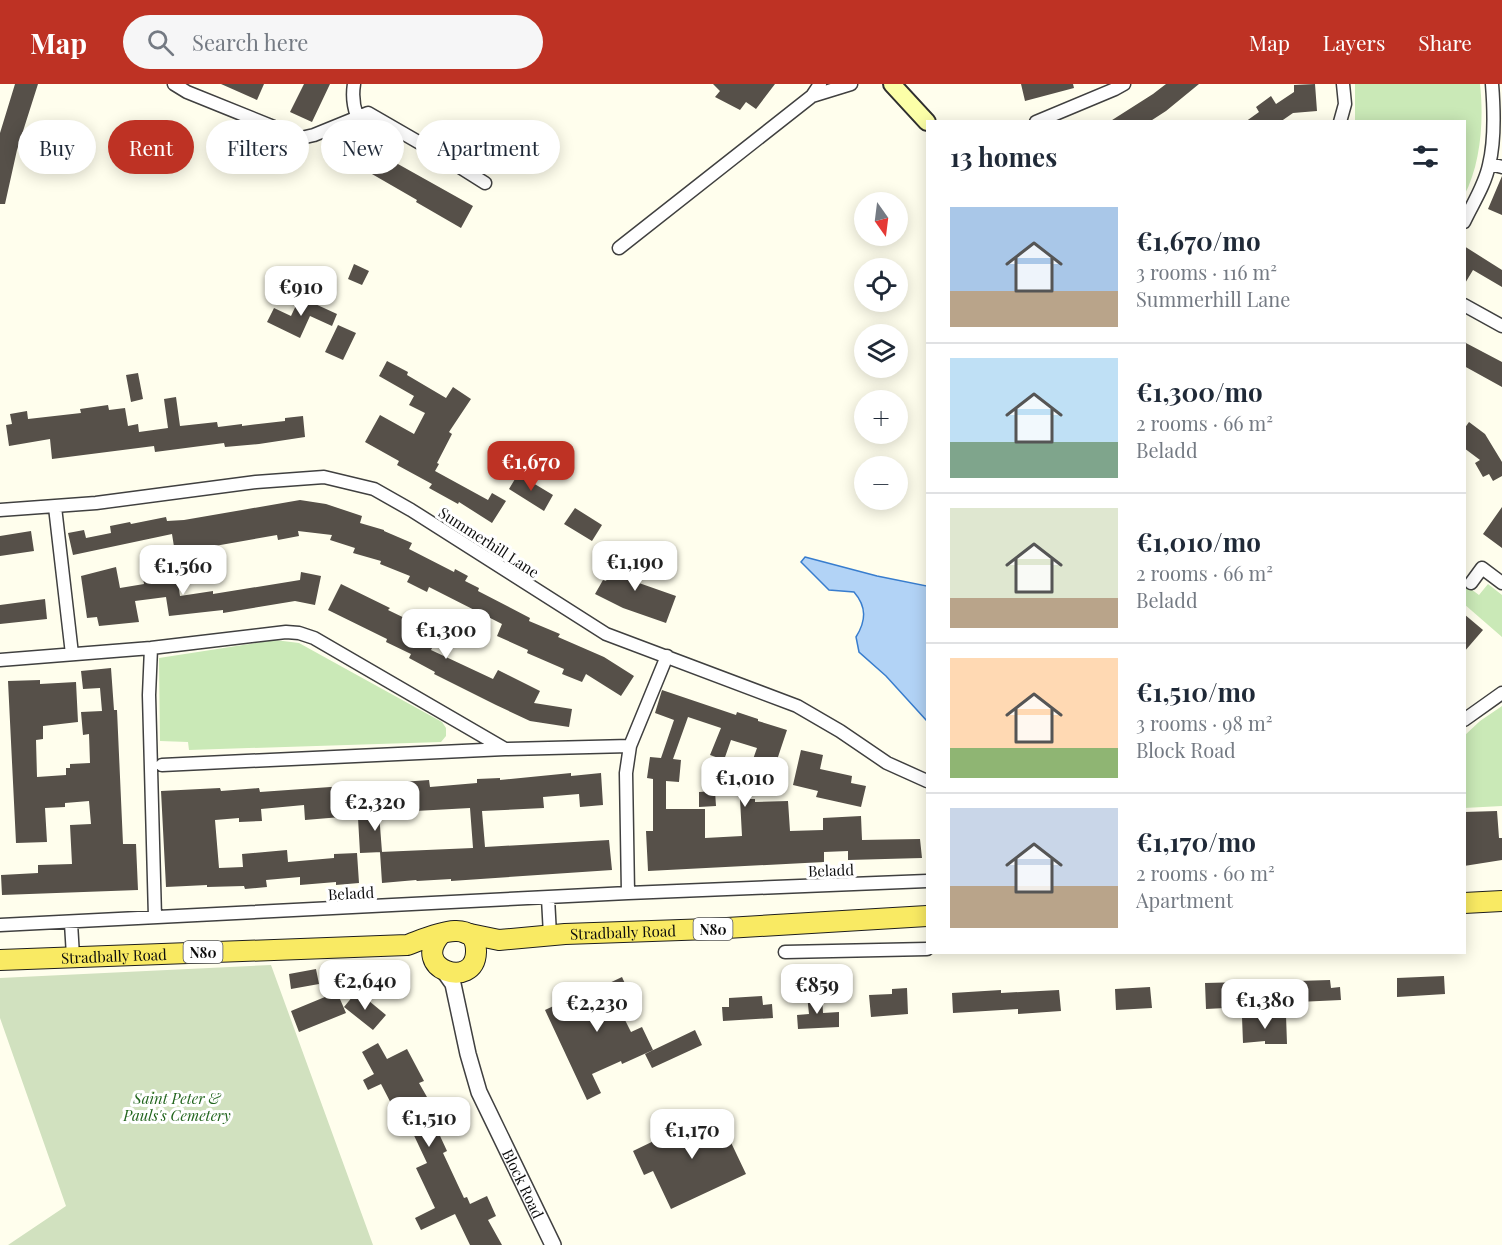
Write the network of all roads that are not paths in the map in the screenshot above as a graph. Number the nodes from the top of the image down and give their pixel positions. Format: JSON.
{"nodes":[{"id":1,"x":174,"y":84,"type":"edge"},
{"id":2,"x":354,"y":84,"type":"edge"},
{"id":3,"x":820,"y":84,"type":"edge"},
{"id":4,"x":851,"y":84,"type":"edge"},
{"id":5,"x":892,"y":84,"type":"edge"},
{"id":6,"x":1124,"y":84,"type":"edge"},
{"id":7,"x":1343,"y":84,"type":"edge"},
{"id":8,"x":1492,"y":84,"type":"edge"},
{"id":9,"x":812,"y":96,"type":"junction"},
{"id":10,"x":357,"y":116,"type":"junction"},
{"id":11,"x":1041,"y":120,"type":"edge"},
{"id":12,"x":1340,"y":120,"type":"edge"},
{"id":13,"x":926,"y":121,"type":"edge"},
{"id":14,"x":1496,"y":166,"type":"edge"},
{"id":15,"x":485,"y":183,"type":"dead end"},
{"id":16,"x":1466,"y":218,"type":"edge"},
{"id":17,"x":619,"y":248,"type":"dead end"},
{"id":18,"x":1466,"y":306,"type":"edge"},
{"id":19,"x":1502,"y":326,"type":"edge"},
{"id":20,"x":55,"y":507,"type":"junction"},
{"id":21,"x":0,"y":510,"type":"edge"},
{"id":22,"x":1471,"y":583,"type":"dead end"},
{"id":23,"x":1502,"y":583,"type":"edge"},
{"id":24,"x":151,"y":648,"type":"junction"},
{"id":25,"x":72,"y":654,"type":"junction"},
{"id":26,"x":667,"y":656,"type":"junction"},
{"id":27,"x":0,"y":660,"type":"edge"},
{"id":28,"x":1502,"y":693,"type":"edge"},
{"id":29,"x":1466,"y":719,"type":"edge"},
{"id":30,"x":630,"y":746,"type":"junction"},
{"id":31,"x":505,"y":749,"type":"junction"},
{"id":32,"x":162,"y":765,"type":"dead end"},
{"id":33,"x":926,"y":781,"type":"edge"},
{"id":34,"x":926,"y":881,"type":"edge"},
{"id":35,"x":628,"y":893,"type":"junction"},
{"id":36,"x":548,"y":898,"type":"junction"},
{"id":37,"x":1502,"y":901,"type":"edge"},
{"id":38,"x":1466,"y":903,"type":"edge"},
{"id":39,"x":926,"y":916,"type":"edge"},
{"id":40,"x":155,"y":917,"type":"junction"},
{"id":41,"x":71,"y":923,"type":"junction"},
{"id":42,"x":0,"y":925,"type":"edge"},
{"id":43,"x":465,"y":933,"type":"junction"},
{"id":44,"x":441,"y":934,"type":"junction"},
{"id":45,"x":550,"y":935,"type":"junction"},
{"id":46,"x":499,"y":940,"type":"junction"},
{"id":47,"x":407,"y":945,"type":"junction"},
{"id":48,"x":926,"y":949,"type":"edge"},
{"id":49,"x":785,"y":952,"type":"dead end"},
{"id":50,"x":73,"y":956,"type":"junction"},
{"id":51,"x":0,"y":960,"type":"edge"},
{"id":52,"x":452,"y":969,"type":"junction"},
{"id":53,"x":553,"y":1245,"type":"edge"}],
"edges":[{"from":1,"to":10,"type":"street"},
{"from":2,"to":10,"type":"street"},
{"from":3,"to":9,"type":"street"},
{"from":4,"to":9,"type":"street"},
{"from":5,"to":13,"type":"main road"},
{"from":6,"to":11,"type":"street"},
{"from":7,"to":12,"type":"street"},
{"from":8,"to":14,"type":"street"},
{"from":9,"to":17,"type":"street"},
{"from":10,"to":15,"type":"street"},
{"from":14,"to":16,"type":"street"},
{"from":18,"to":19,"type":"street"},
{"from":20,"to":21,"type":"street","name":"Summerhill Lane"},
{"from":20,"to":25,"type":"street"},
{"from":20,"to":26,"type":"street","name":"Summerhill Lane"},
{"from":22,"to":23,"type":"street"},
{"from":24,"to":25,"type":"street"},
{"from":24,"to":31,"type":"street"},
{"from":24,"to":40,"type":"street"},
{"from":25,"to":27,"type":"street"},
{"from":26,"to":30,"type":"street"},
{"from":26,"to":33,"type":"street","name":"Summerhill Lane"},
{"from":28,"to":29,"type":"street"},
{"from":30,"to":31,"type":"street"},
{"from":30,"to":35,"type":"street"},
{"from":31,"to":32,"type":"street"},
{"from":34,"to":35,"type":"street","name":"Beladd"},
{"from":35,"to":36,"type":"street","name":"Beladd"},
{"from":36,"to":40,"type":"street","name":"Beladd"},
{"from":36,"to":45,"type":"street"},
{"from":37,"to":38,"type":"main road"},
{"from":39,"to":45,"type":"main road","name":"Stradbally Road","number":"N80"},
{"from":40,"to":41,"type":"street","name":"Beladd"},
{"from":41,"to":42,"type":"street","name":"Beladd"},
{"from":41,"to":50,"type":"street"},
{"from":43,"to":44,"type":"main road","number":"N80"},
{"from":43,"to":46,"type":"main road","name":"Stradbally Road","number":"N80"},
{"from":43,"to":52,"type":"main road"},
{"from":44,"to":47,"type":"main road","name":"Stradbally Road","number":"N80"},
{"from":44,"to":52,"type":"main road"},
{"from":45,"to":46,"type":"main road","name":"Stradbally Road","number":"N80"},
{"from":46,"to":52,"type":"main road"},
{"from":47,"to":50,"type":"main road","name":"Stradbally Road","number":"N80"},
{"from":47,"to":52,"type":"main road","name":"Stradbally Road","number":"N80"},
{"from":48,"to":49,"type":"street"},
{"from":50,"to":51,"type":"main road","name":"Stradbally Road","number":"N80"},
{"from":52,"to":53,"type":"street","name":"Block Road"}]}
